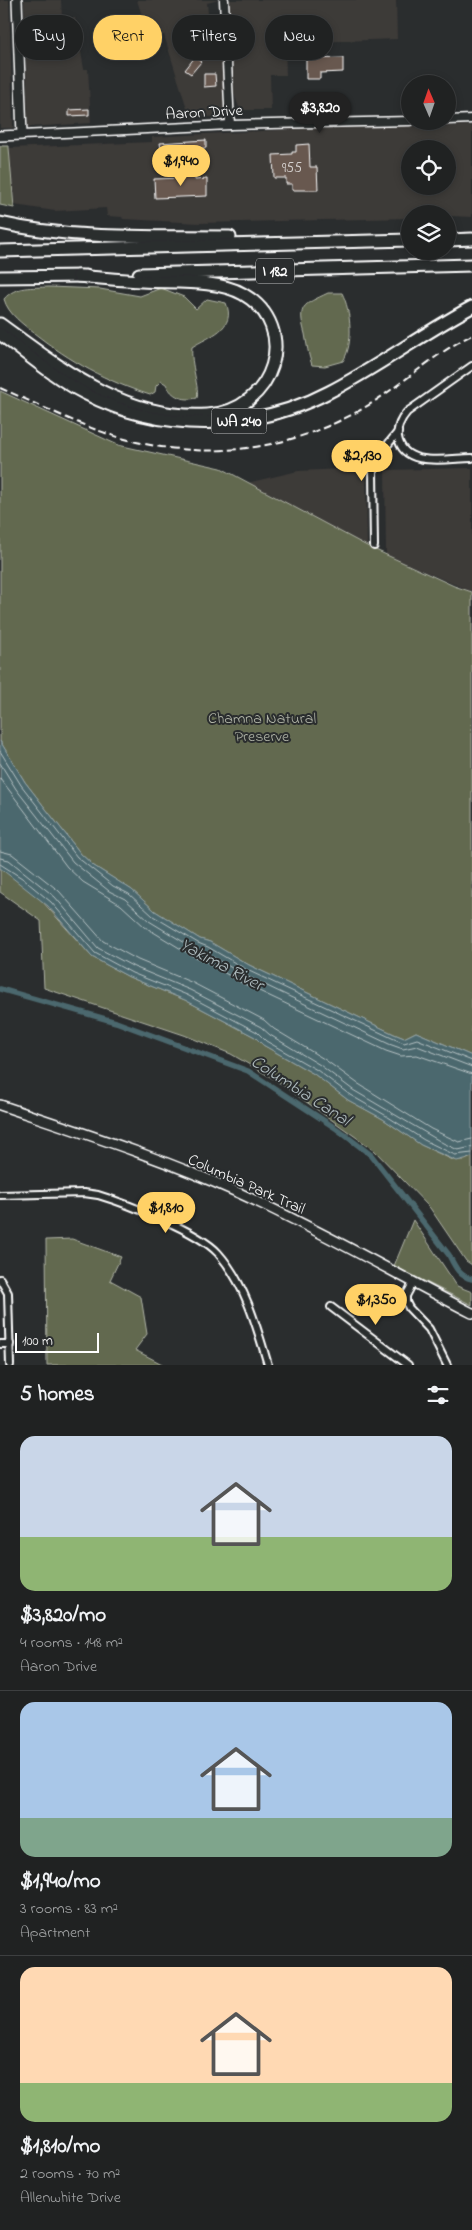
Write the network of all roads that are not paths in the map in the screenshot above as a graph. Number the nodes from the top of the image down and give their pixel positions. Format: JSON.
{"nodes":[{"id":1,"x":17,"y":0,"type":"edge"},
{"id":2,"x":224,"y":0,"type":"edge"},
{"id":3,"x":472,"y":119,"type":"edge"},
{"id":4,"x":456,"y":120,"type":"edge"},
{"id":5,"x":401,"y":121,"type":"edge"},
{"id":6,"x":230,"y":125,"type":"junction"},
{"id":7,"x":22,"y":135,"type":"junction"},
{"id":8,"x":0,"y":136,"type":"edge"},
{"id":9,"x":0,"y":223,"type":"edge"},
{"id":10,"x":472,"y":239,"type":"edge"},
{"id":11,"x":401,"y":240,"type":"edge"},
{"id":12,"x":456,"y":240,"type":"edge"},
{"id":13,"x":351,"y":241,"type":"junction"},
{"id":14,"x":0,"y":252,"type":"edge"},
{"id":15,"x":472,"y":265,"type":"edge"},
{"id":16,"x":78,"y":276,"type":"junction"},
{"id":17,"x":0,"y":278,"type":"edge"},
{"id":18,"x":472,"y":307,"type":"edge"},
{"id":19,"x":0,"y":324,"type":"edge"},
{"id":20,"x":0,"y":334,"type":"edge"},
{"id":21,"x":472,"y":366,"type":"edge"},
{"id":22,"x":398,"y":432,"type":"junction"},
{"id":23,"x":472,"y":458,"type":"edge"},
{"id":24,"x":374,"y":546,"type":"dead end"},
{"id":25,"x":0,"y":1104,"type":"edge"},
{"id":26,"x":0,"y":1195,"type":"edge"},
{"id":27,"x":2,"y":1278,"type":"edge"},
{"id":28,"x":413,"y":1283,"type":"junction"},
{"id":29,"x":331,"y":1307,"type":"dead end"},
{"id":30,"x":472,"y":1313,"type":"edge"},
{"id":31,"x":0,"y":1344,"type":"edge"},
{"id":32,"x":10,"y":1344,"type":"junction"},
{"id":33,"x":10,"y":1365,"type":"edge"},
{"id":34,"x":268,"y":1365,"type":"edge"},
{"id":35,"x":408,"y":1365,"type":"edge"},
{"id":36,"x":447,"y":1365,"type":"edge"}],
"edges":[{"from":1,"to":7,"type":"main road"},
{"from":2,"to":6,"type":"street"},
{"from":3,"to":4,"type":"street"},
{"from":5,"to":6,"type":"street","name":"Aaron Drive"},
{"from":6,"to":7,"type":"street","name":"Aaron Drive"},
{"from":7,"to":8,"type":"main road","name":"Aaron Drive"},
{"from":9,"to":13,"type":"highway"},
{"from":10,"to":12,"type":"highway"},
{"from":11,"to":13,"type":"highway","number":"I 182"},
{"from":13,"to":14,"type":"highway","number":"I 182"},
{"from":15,"to":16,"type":"highway","number":"I 182"},
{"from":16,"to":17,"type":"highway","number":"I 182"},
{"from":16,"to":19,"type":"highway"},
{"from":18,"to":20,"type":"highway","number":"WA 240"},
{"from":21,"to":22,"type":"street"},
{"from":22,"to":23,"type":"street"},
{"from":22,"to":24,"type":"street"},
{"from":25,"to":28,"type":"main road","name":"Columbia Park Trail"},
{"from":26,"to":34,"type":"street"},
{"from":27,"to":32,"type":"street"},
{"from":28,"to":30,"type":"main road","name":"Columbia Park Trail"},
{"from":28,"to":36,"type":"street"},
{"from":29,"to":35,"type":"street"},
{"from":31,"to":32,"type":"street"},
{"from":32,"to":33,"type":"street"}]}
